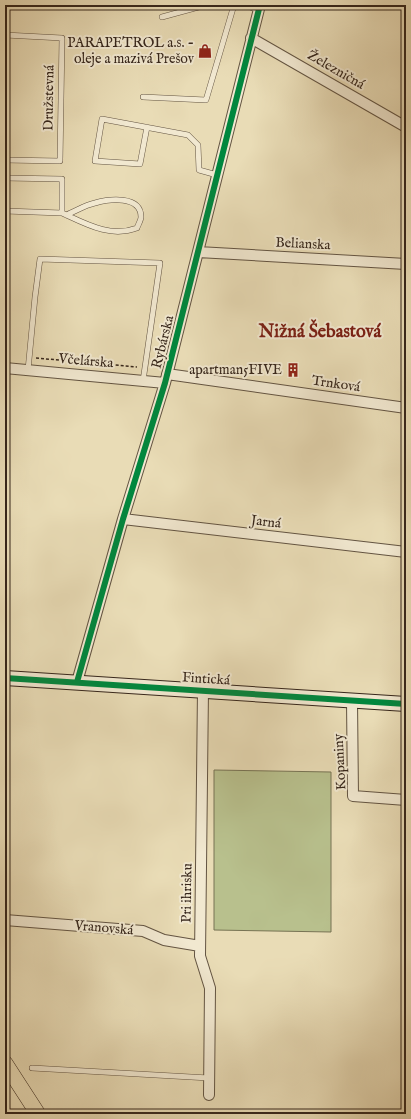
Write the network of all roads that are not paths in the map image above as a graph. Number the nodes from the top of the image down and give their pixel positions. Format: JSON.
{"nodes":[{"id":1,"x":206,"y":5,"type":"edge"},
{"id":2,"x":234,"y":5,"type":"edge"},
{"id":3,"x":245,"y":5,"type":"edge"},
{"id":4,"x":259,"y":8,"type":"edge"},
{"id":5,"x":162,"y":17,"type":"dead end"},
{"id":6,"x":5,"y":35,"type":"edge"},
{"id":7,"x":251,"y":38,"type":"junction"},
{"id":8,"x":143,"y":96,"type":"dead end"},
{"id":9,"x":147,"y":127,"type":"junction"},
{"id":10,"x":406,"y":127,"type":"edge"},
{"id":11,"x":5,"y":160,"type":"edge"},
{"id":12,"x":217,"y":175,"type":"junction"},
{"id":13,"x":5,"y":178,"type":"edge"},
{"id":14,"x":5,"y":211,"type":"edge"},
{"id":15,"x":64,"y":214,"type":"junction"},
{"id":16,"x":198,"y":252,"type":"junction"},
{"id":17,"x":5,"y":254,"type":"edge"},
{"id":18,"x":406,"y":264,"type":"edge"},
{"id":19,"x":5,"y":276,"type":"edge"},
{"id":20,"x":28,"y":370,"type":"junction"},
{"id":21,"x":7,"y":372,"type":"edge"},
{"id":22,"x":166,"y":378,"type":"junction"},
{"id":23,"x":143,"y":381,"type":"junction"},
{"id":24,"x":406,"y":408,"type":"edge"},
{"id":25,"x":123,"y":520,"type":"junction"},
{"id":26,"x":406,"y":552,"type":"edge"},
{"id":27,"x":5,"y":678,"type":"edge"},
{"id":28,"x":77,"y":682,"type":"junction"},
{"id":29,"x":203,"y":690,"type":"junction"},
{"id":30,"x":405,"y":700,"type":"edge"},
{"id":31,"x":352,"y":701,"type":"junction"},
{"id":32,"x":406,"y":800,"type":"edge"},
{"id":33,"x":5,"y":920,"type":"edge"},
{"id":34,"x":200,"y":946,"type":"junction"},
{"id":35,"x":5,"y":1063,"type":"edge"},
{"id":36,"x":32,"y":1068,"type":"dead end"},
{"id":37,"x":209,"y":1078,"type":"junction"},
{"id":38,"x":209,"y":1095,"type":"dead end"},
{"id":39,"x":38,"y":1114,"type":"edge"}],
"edges":[{"from":1,"to":5,"type":"lane"},
{"from":2,"to":8,"type":"lane"},
{"from":3,"to":4,"type":"lane"},
{"from":4,"to":7,"type":"street","name":"Rybárska"},
{"from":6,"to":11,"type":"lane","name":"Družstevná"},
{"from":7,"to":10,"type":"street","name":"Železničná"},
{"from":7,"to":12,"type":"street","name":"Rybárska"},
{"from":9,"to":9,"type":"lane"},
{"from":9,"to":12,"type":"lane"},
{"from":12,"to":16,"type":"street","name":"Rybárska"},
{"from":13,"to":15,"type":"lane"},
{"from":14,"to":15,"type":"lane"},
{"from":15,"to":15,"type":"lane"},
{"from":16,"to":18,"type":"street","name":"Belianska"},
{"from":16,"to":22,"type":"street","name":"Rybárska"},
{"from":17,"to":19,"type":"lane"},
{"from":20,"to":21,"type":"street","name":"Včelárska"},
{"from":20,"to":23,"type":"street","name":"Včelárska"},
{"from":20,"to":23,"type":"lane"},
{"from":22,"to":23,"type":"street","name":"Včelárska"},
{"from":22,"to":24,"type":"street","name":"Trnková"},
{"from":22,"to":25,"type":"street","name":"Rybárska"},
{"from":25,"to":26,"type":"street","name":"Jarná"},
{"from":25,"to":28,"type":"street","name":"Rybárska"},
{"from":27,"to":28,"type":"street","name":"Fintická"},
{"from":28,"to":29,"type":"street","name":"Fintická"},
{"from":29,"to":31,"type":"street","name":"Fintická"},
{"from":29,"to":34,"type":"street","name":"Pri ihrisku"},
{"from":30,"to":31,"type":"street","name":"Fintická"},
{"from":31,"to":32,"type":"street","name":"Kopaniny"},
{"from":33,"to":34,"type":"street","name":"Vranovská"},
{"from":34,"to":37,"type":"street","name":"Pri ihrisku"},
{"from":35,"to":39,"type":"main road"},
{"from":36,"to":37,"type":"lane"},
{"from":37,"to":38,"type":"street","name":"Pri ihrisku"}]}
